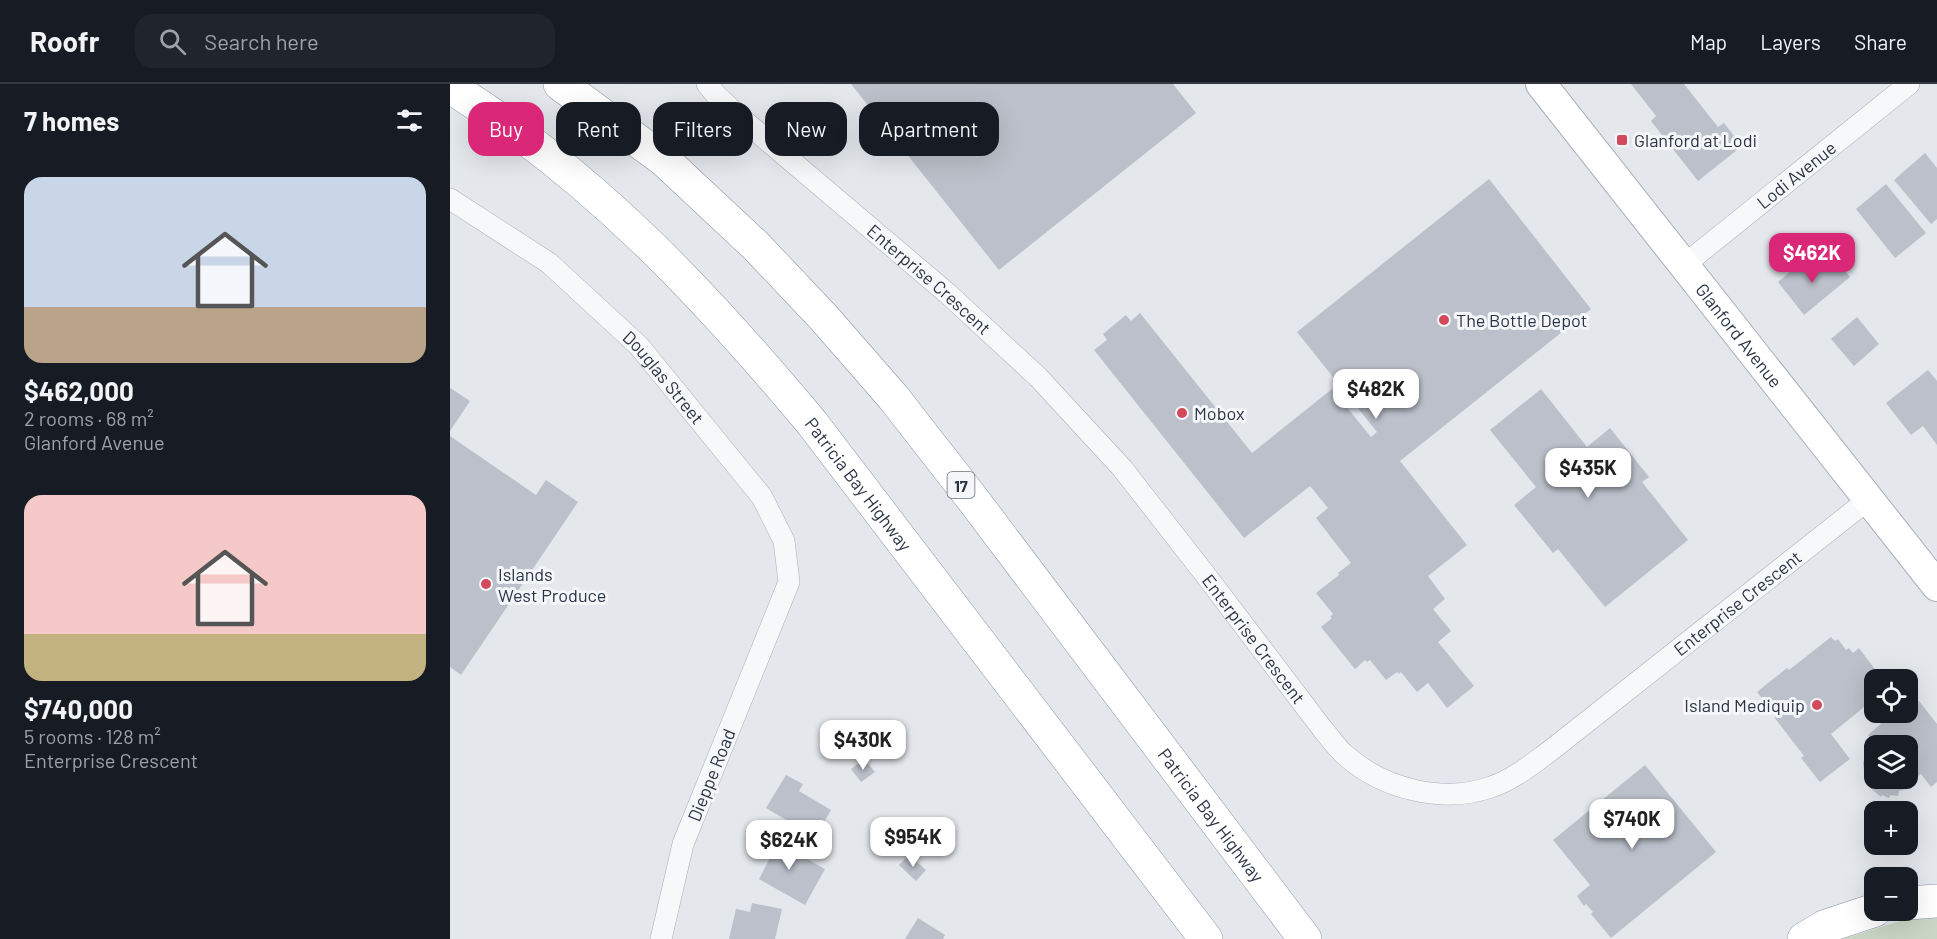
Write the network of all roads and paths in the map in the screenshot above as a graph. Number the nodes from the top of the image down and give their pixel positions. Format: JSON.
{"nodes":[{"id":1,"x":560,"y":84,"type":"edge"},
{"id":2,"x":591,"y":84,"type":"edge"},
{"id":3,"x":708,"y":84,"type":"edge"},
{"id":4,"x":1541,"y":84,"type":"edge"},
{"id":5,"x":1909,"y":84,"type":"edge"},
{"id":6,"x":450,"y":87,"type":"edge"},
{"id":7,"x":664,"y":160,"type":"junction"},
{"id":8,"x":450,"y":199,"type":"edge"},
{"id":9,"x":1684,"y":265,"type":"junction"},
{"id":10,"x":812,"y":423,"type":"junction"},
{"id":11,"x":1869,"y":499,"type":"junction"},
{"id":12,"x":1937,"y":586,"type":"edge"},
{"id":13,"x":776,"y":615,"type":"joint"},
{"id":14,"x":1937,"y":901,"type":"edge"},
{"id":15,"x":1918,"y":902,"type":"edge"},
{"id":16,"x":1864,"y":914,"type":"edge"},
{"id":17,"x":661,"y":939,"type":"edge"},
{"id":18,"x":1177,"y":939,"type":"edge"},
{"id":19,"x":1206,"y":939,"type":"edge"},
{"id":20,"x":1305,"y":939,"type":"edge"},
{"id":21,"x":1804,"y":939,"type":"edge"}],
"edges":[{"from":1,"to":7,"type":"highway","name":"Patricia Bay Highway","number":"17"},
{"from":2,"to":7,"type":"highway"},
{"from":3,"to":11,"type":"street","name":"Enterprise Crescent"},
{"from":4,"to":9,"type":"main road","name":"Glanford Avenue"},
{"from":5,"to":9,"type":"street","name":"Lodi Avenue"},
{"from":6,"to":10,"type":"highway","name":"Patricia Bay Highway"},
{"from":7,"to":20,"type":"highway","name":"Patricia Bay Highway","number":"17"},
{"from":8,"to":13,"type":"street","name":"Douglas Street"},
{"from":9,"to":11,"type":"main road","name":"Glanford Avenue"},
{"from":10,"to":18,"type":"highway"},
{"from":10,"to":19,"type":"highway","name":"Patricia Bay Highway"},
{"from":11,"to":12,"type":"main road","name":"Glanford Avenue"},
{"from":13,"to":17,"type":"street","name":"Dieppe Road"},
{"from":14,"to":15,"type":"highway"},
{"from":16,"to":21,"type":"highway"}]}
